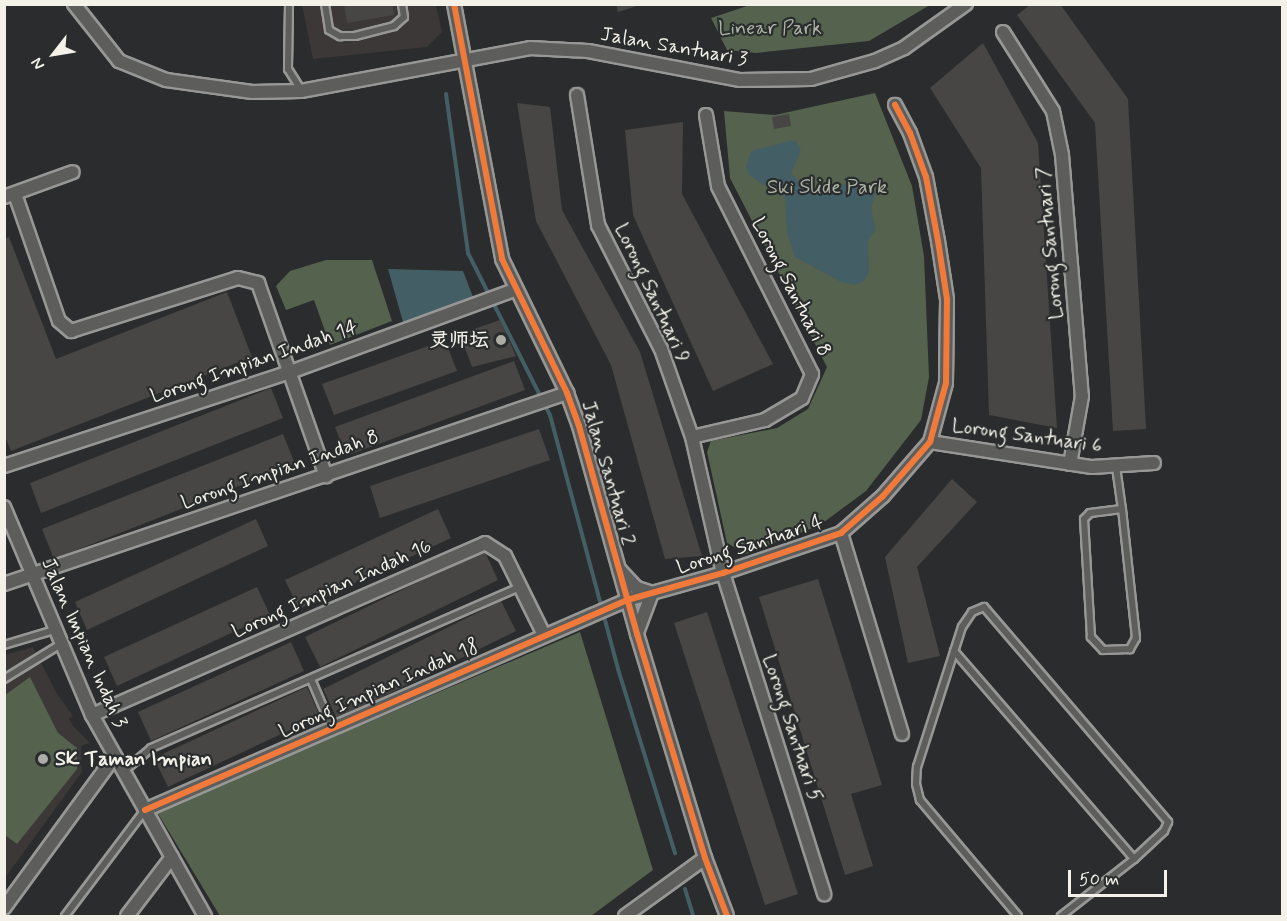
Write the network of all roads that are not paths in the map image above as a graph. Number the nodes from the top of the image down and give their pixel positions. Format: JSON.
{"nodes":[{"id":1,"x":74,"y":4,"type":"edge"},
{"id":2,"x":289,"y":4,"type":"edge"},
{"id":3,"x":325,"y":4,"type":"edge"},
{"id":4,"x":402,"y":4,"type":"edge"},
{"id":5,"x":454,"y":4,"type":"edge"},
{"id":6,"x":966,"y":4,"type":"edge"},
{"id":7,"x":1003,"y":32,"type":"dead end"},
{"id":8,"x":466,"y":61,"type":"junction"},
{"id":9,"x":301,"y":91,"type":"junction"},
{"id":10,"x":577,"y":95,"type":"dead end"},
{"id":11,"x":895,"y":105,"type":"dead end"},
{"id":12,"x":706,"y":115,"type":"dead end"},
{"id":13,"x":73,"y":172,"type":"dead end"},
{"id":14,"x":10,"y":195,"type":"edge"},
{"id":15,"x":509,"y":292,"type":"junction"},
{"id":16,"x":290,"y":372,"type":"junction"},
{"id":17,"x":562,"y":395,"type":"junction"},
{"id":18,"x":692,"y":437,"type":"junction"},
{"id":19,"x":930,"y":442,"type":"junction"},
{"id":20,"x":1154,"y":463,"type":"dead end"},
{"id":21,"x":1070,"y":464,"type":"junction"},
{"id":22,"x":4,"y":466,"type":"edge"},
{"id":23,"x":1116,"y":467,"type":"junction"},
{"id":24,"x":326,"y":476,"type":"junction"},
{"id":25,"x":1122,"y":509,"type":"junction"},
{"id":26,"x":6,"y":515,"type":"edge"},
{"id":27,"x":841,"y":533,"type":"junction"},
{"id":28,"x":618,"y":567,"type":"junction"},
{"id":29,"x":723,"y":573,"type":"junction"},
{"id":30,"x":30,"y":576,"type":"junction"},
{"id":31,"x":4,"y":584,"type":"edge"},
{"id":32,"x":520,"y":587,"type":"junction"},
{"id":33,"x":652,"y":593,"type":"junction"},
{"id":34,"x":627,"y":600,"type":"junction"},
{"id":35,"x":54,"y":630,"type":"junction"},
{"id":36,"x":637,"y":634,"type":"junction"},
{"id":37,"x":544,"y":635,"type":"junction"},
{"id":38,"x":61,"y":644,"type":"junction"},
{"id":39,"x":4,"y":645,"type":"edge"},
{"id":40,"x":954,"y":651,"type":"junction"},
{"id":41,"x":4,"y":679,"type":"edge"},
{"id":42,"x":310,"y":679,"type":"junction"},
{"id":43,"x":92,"y":715,"type":"junction"},
{"id":44,"x":332,"y":728,"type":"junction"},
{"id":45,"x":902,"y":734,"type":"dead end"},
{"id":46,"x":115,"y":756,"type":"junction"},
{"id":47,"x":124,"y":771,"type":"junction"},
{"id":48,"x":145,"y":810,"type":"junction"},
{"id":49,"x":172,"y":857,"type":"junction"},
{"id":50,"x":705,"y":858,"type":"junction"},
{"id":51,"x":1134,"y":859,"type":"junction"},
{"id":52,"x":824,"y":894,"type":"dead end"},
{"id":53,"x":4,"y":908,"type":"edge"},
{"id":54,"x":203,"y":915,"type":"edge"},
{"id":55,"x":65,"y":916,"type":"edge"},
{"id":56,"x":127,"y":916,"type":"edge"},
{"id":57,"x":625,"y":916,"type":"edge"},
{"id":58,"x":727,"y":916,"type":"edge"},
{"id":59,"x":1018,"y":916,"type":"edge"},
{"id":60,"x":1061,"y":916,"type":"edge"}],
"edges":[{"from":1,"to":9,"type":"street","name":"Jalan Santuari 3"},
{"from":2,"to":9,"type":"lane"},
{"from":3,"to":4,"type":"lane"},
{"from":5,"to":8,"type":"street","name":"Jalan Santuari 2"},
{"from":6,"to":8,"type":"street","name":"Jalan Santuari 3"},
{"from":7,"to":21,"type":"street","name":"Lorong Santuari 7"},
{"from":8,"to":9,"type":"street","name":"Jalan Santuari 3"},
{"from":8,"to":15,"type":"street","name":"Jalan Santuari 2"},
{"from":10,"to":18,"type":"street","name":"Lorong Santuari 9"},
{"from":11,"to":19,"type":"street","name":"Lorong Santuari 4"},
{"from":12,"to":18,"type":"street","name":"Lorong Santuari 8"},
{"from":13,"to":14,"type":"street"},
{"from":14,"to":16,"type":"street"},
{"from":15,"to":16,"type":"street","name":"Lorong Impian Indah 14"},
{"from":15,"to":17,"type":"street","name":"Jalan Santuari 2"},
{"from":16,"to":22,"type":"street","name":"Lorong Impian Indah 14"},
{"from":16,"to":24,"type":"street"},
{"from":17,"to":24,"type":"street","name":"Lorong Impian Indah 8"},
{"from":17,"to":28,"type":"street","name":"Jalan Santuari 2"},
{"from":18,"to":29,"type":"street","name":"Lorong Santuari 9"},
{"from":19,"to":21,"type":"street","name":"Lorong Santuari 6"},
{"from":19,"to":27,"type":"street","name":"Lorong Santuari 4"},
{"from":20,"to":23,"type":"street","name":"Lorong Santuari 6"},
{"from":21,"to":23,"type":"street","name":"Lorong Santuari 6"},
{"from":23,"to":25,"type":"lane"},
{"from":24,"to":30,"type":"street","name":"Lorong Impian Indah 8"},
{"from":25,"to":25,"type":"lane"},
{"from":26,"to":30,"type":"street","name":"Jalan Impian Indah 3"},
{"from":27,"to":29,"type":"street","name":"Lorong Santuari 4"},
{"from":27,"to":45,"type":"street","name":"Lorong Santuari 4"},
{"from":28,"to":33,"type":"street"},
{"from":28,"to":34,"type":"street","name":"Jalan Santuari 2"},
{"from":29,"to":33,"type":"street","name":"Lorong Santuari 4"},
{"from":29,"to":52,"type":"street","name":"Lorong Santuari 5"},
{"from":30,"to":31,"type":"street","name":"Lorong Impian Indah 8"},
{"from":30,"to":35,"type":"street","name":"Jalan Impian Indah 3"},
{"from":32,"to":37,"type":"street","name":"Lorong Impian Indah 16"},
{"from":32,"to":42,"type":"lane"},
{"from":32,"to":43,"type":"street","name":"Lorong Impian Indah 16"},
{"from":33,"to":34,"type":"street","name":"Lorong Santuari 4"},
{"from":33,"to":36,"type":"street"},
{"from":34,"to":36,"type":"street","name":"Jalan Santuari 2"},
{"from":34,"to":37,"type":"street","name":"Lorong Impian Indah 18"},
{"from":35,"to":38,"type":"street","name":"Jalan Impian Indah 3"},
{"from":35,"to":39,"type":"lane"},
{"from":36,"to":50,"type":"street","name":"Jalan Santuari 2"},
{"from":37,"to":44,"type":"street","name":"Lorong Impian Indah 18"},
{"from":38,"to":41,"type":"lane"},
{"from":38,"to":43,"type":"street","name":"Jalan Impian Indah 3"},
{"from":40,"to":51,"type":"lane"},
{"from":40,"to":51,"type":"lane"},
{"from":40,"to":59,"type":"lane"},
{"from":42,"to":44,"type":"lane"},
{"from":42,"to":47,"type":"lane"},
{"from":43,"to":46,"type":"street","name":"Jalan Impian Indah 3"},
{"from":44,"to":48,"type":"street","name":"Lorong Impian Indah 18"},
{"from":46,"to":47,"type":"street","name":"Jalan Impian Indah 3"},
{"from":46,"to":53,"type":"street"},
{"from":47,"to":48,"type":"street","name":"Jalan Impian Indah 3"},
{"from":48,"to":49,"type":"street","name":"Jalan Impian Indah 3"},
{"from":48,"to":55,"type":"lane"},
{"from":49,"to":54,"type":"street","name":"Jalan Impian Indah 3"},
{"from":49,"to":56,"type":"street"},
{"from":50,"to":57,"type":"street"},
{"from":50,"to":58,"type":"street","name":"Jalan Santuari 2"},
{"from":51,"to":60,"type":"lane"}]}
